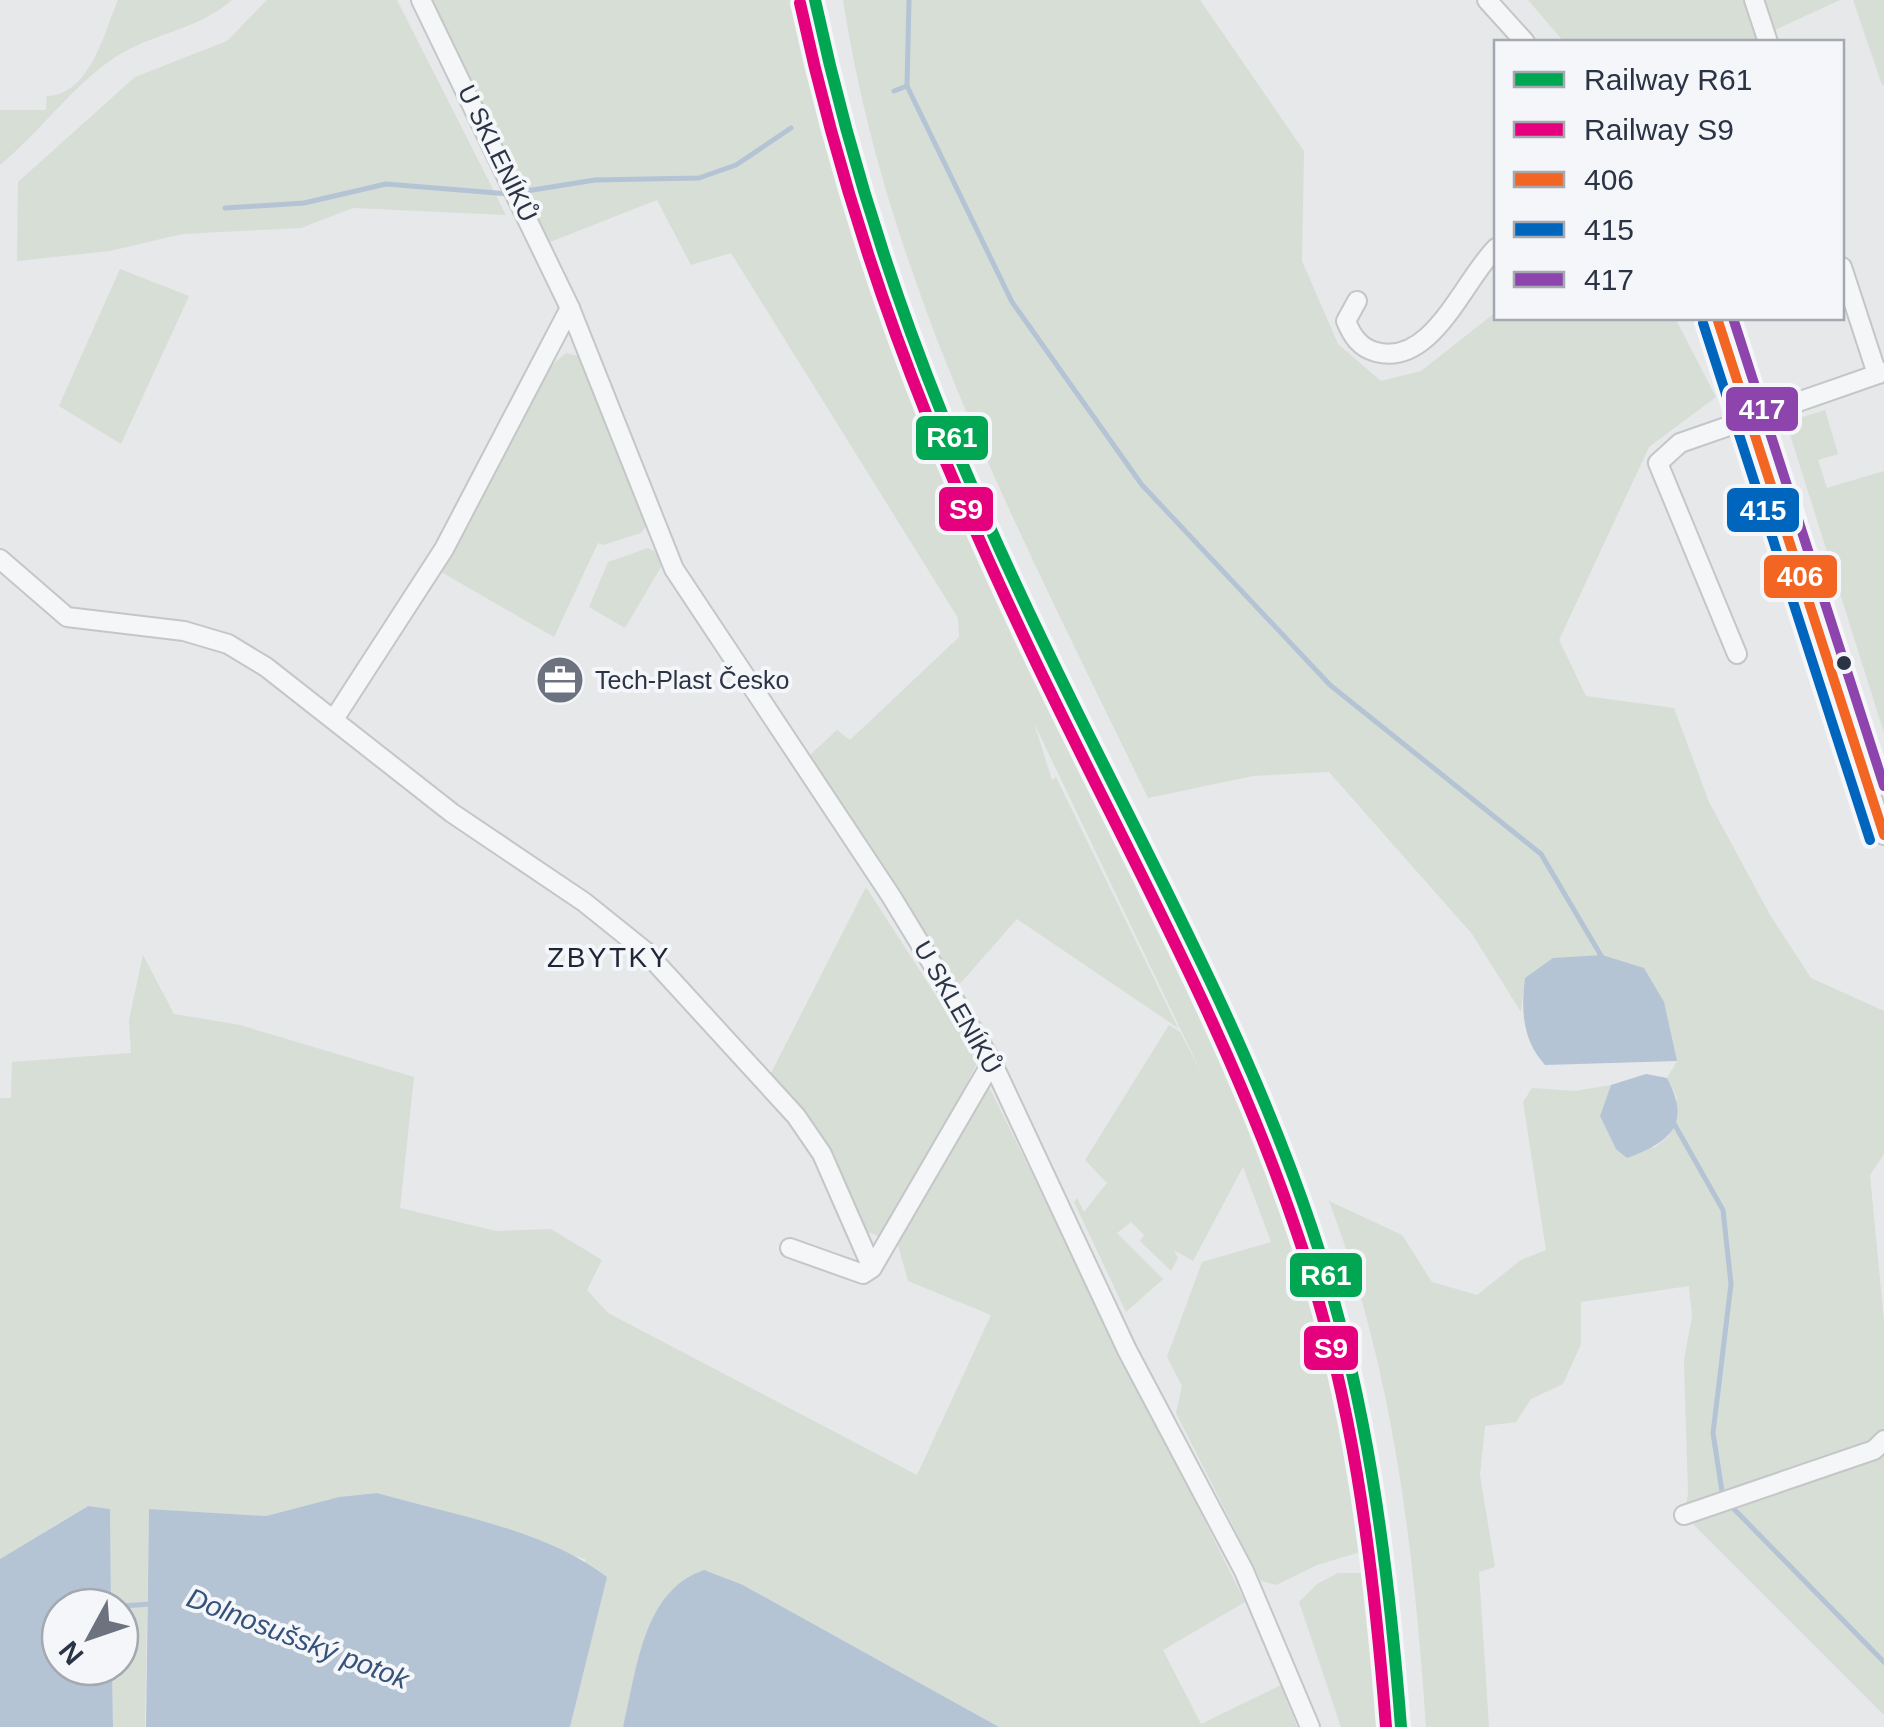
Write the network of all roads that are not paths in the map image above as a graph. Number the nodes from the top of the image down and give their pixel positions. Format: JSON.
{"nodes":[{"id":1,"x":422,"y":0,"type":"edge"},
{"id":2,"x":1488,"y":0,"type":"edge"},
{"id":3,"x":1754,"y":0,"type":"edge"},
{"id":4,"x":1523,"y":40,"type":"edge"},
{"id":5,"x":1767,"y":40,"type":"edge"},
{"id":6,"x":1494,"y":251,"type":"edge"},
{"id":7,"x":1844,"y":273,"type":"edge"},
{"id":8,"x":1357,"y":301,"type":"dead end"},
{"id":9,"x":570,"y":308,"type":"junction"},
{"id":10,"x":1718,"y":320,"type":"edge"},
{"id":11,"x":1880,"y":373,"type":"edge"},
{"id":12,"x":1752,"y":415,"type":"junction"},
{"id":13,"x":0,"y":559,"type":"edge"},
{"id":14,"x":1737,"y":654,"type":"dead end"},
{"id":15,"x":334,"y":719,"type":"junction"},
{"id":16,"x":1884,"y":835,"type":"edge"},
{"id":17,"x":992,"y":1062,"type":"junction"},
{"id":18,"x":790,"y":1248,"type":"dead end"},
{"id":19,"x":872,"y":1268,"type":"junction"},
{"id":20,"x":1884,"y":1440,"type":"edge"},
{"id":21,"x":1691,"y":1512,"type":"dead end"},
{"id":22,"x":1310,"y":1727,"type":"edge"}],
"edges":[{"from":1,"to":9,"type":"street","name":"U SKLENÍKŮ"},
{"from":2,"to":4,"type":"street"},
{"from":3,"to":5,"type":"street"},
{"from":6,"to":8,"type":"street"},
{"from":7,"to":11,"type":"street"},
{"from":9,"to":15,"type":"street"},
{"from":9,"to":17,"type":"street","name":"U SKLENÍKŮ"},
{"from":10,"to":12,"type":"street"},
{"from":11,"to":12,"type":"street"},
{"from":12,"to":14,"type":"street"},
{"from":12,"to":16,"type":"street"},
{"from":13,"to":15,"type":"street"},
{"from":15,"to":19,"type":"street"},
{"from":17,"to":19,"type":"street"},
{"from":17,"to":22,"type":"street","name":"U SKLENÍKŮ"},
{"from":18,"to":19,"type":"street"},
{"from":20,"to":21,"type":"street"}]}
